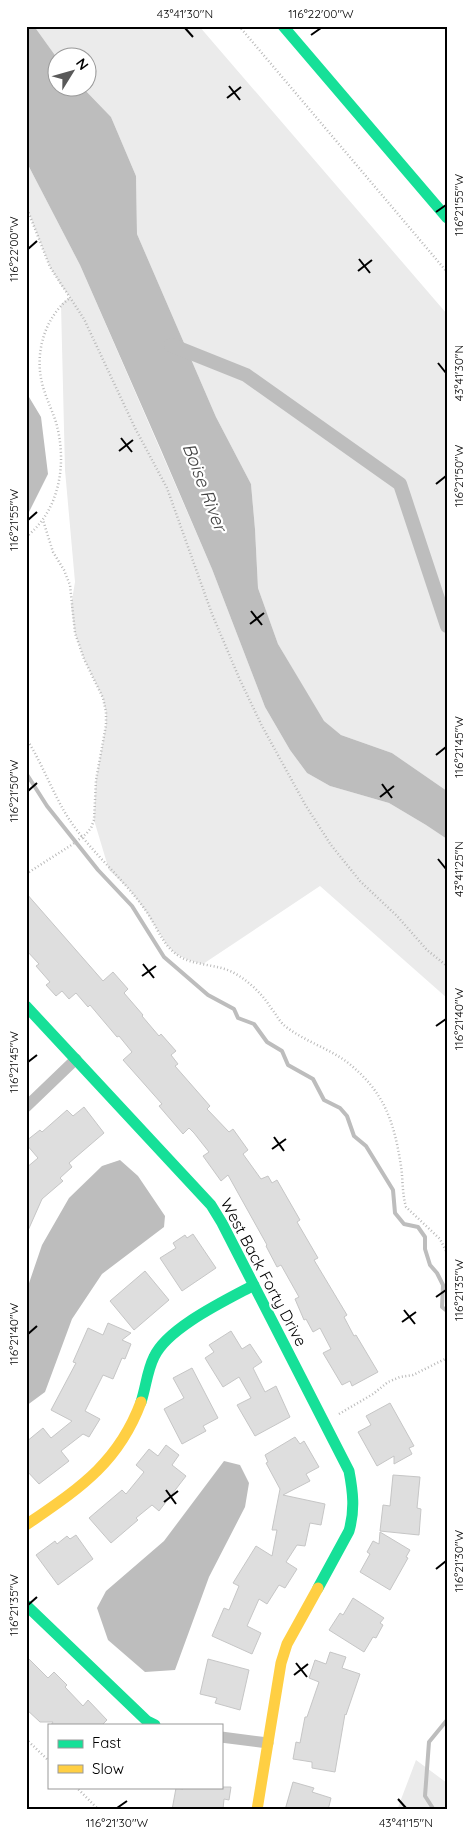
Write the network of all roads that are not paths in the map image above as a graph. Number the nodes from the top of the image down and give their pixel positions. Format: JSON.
{"nodes":[{"id":1,"x":283,"y":26,"type":"edge"},
{"id":2,"x":447,"y":218,"type":"edge"},
{"id":3,"x":26,"y":1006,"type":"edge"},
{"id":4,"x":76,"y":1059,"type":"junction"},
{"id":5,"x":26,"y":1107,"type":"edge"},
{"id":6,"x":254,"y":1284,"type":"junction"},
{"id":7,"x":26,"y":1525,"type":"edge"},
{"id":8,"x":26,"y":1605,"type":"edge"},
{"id":9,"x":153,"y":1724,"type":"edge"},
{"id":10,"x":222,"y":1736,"type":"edge"},
{"id":11,"x":268,"y":1743,"type":"junction"},
{"id":12,"x":257,"y":1810,"type":"edge"}],
"edges":[{"from":1,"to":2,"type":"street"},
{"from":3,"to":4,"type":"street","name":"West Back Forty Drive"},
{"from":4,"to":5,"type":"street"},
{"from":4,"to":6,"type":"street","name":"West Back Forty Drive"},
{"from":6,"to":7,"type":"street"},
{"from":6,"to":11,"type":"street","name":"West Back Forty Drive"},
{"from":8,"to":9,"type":"street"},
{"from":10,"to":11,"type":"street"},
{"from":11,"to":12,"type":"street"}]}
